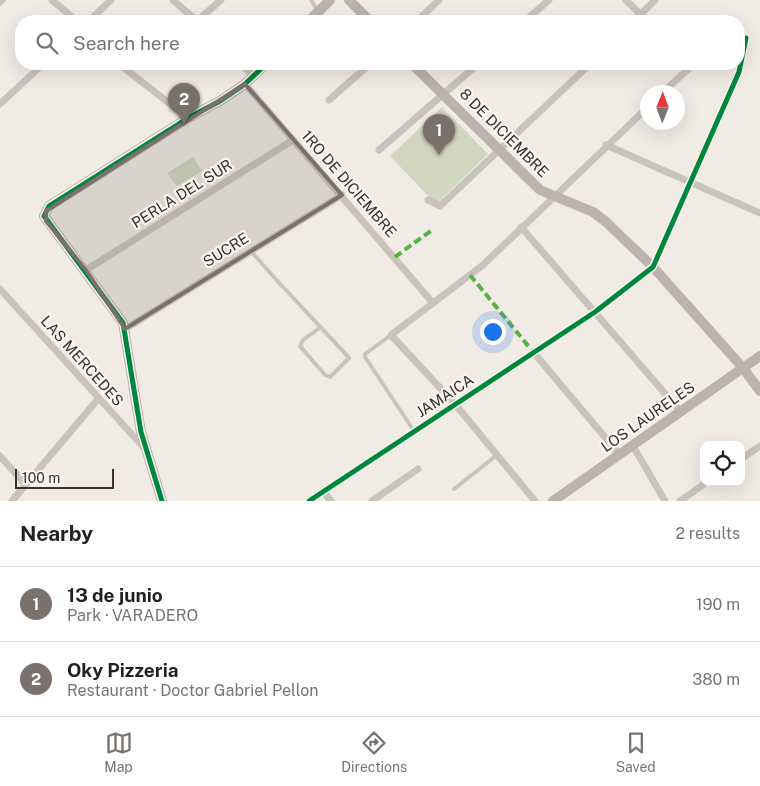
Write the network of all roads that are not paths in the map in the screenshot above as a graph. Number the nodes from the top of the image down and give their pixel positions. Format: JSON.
{"nodes":[{"id":1,"x":52,"y":0,"type":"edge"},
{"id":2,"x":111,"y":0,"type":"edge"},
{"id":3,"x":173,"y":0,"type":"edge"},
{"id":4,"x":221,"y":0,"type":"edge"},
{"id":5,"x":311,"y":0,"type":"edge"},
{"id":6,"x":330,"y":0,"type":"edge"},
{"id":7,"x":349,"y":0,"type":"edge"},
{"id":8,"x":438,"y":0,"type":"edge"},
{"id":9,"x":549,"y":0,"type":"edge"},
{"id":10,"x":626,"y":0,"type":"edge"},
{"id":11,"x":654,"y":0,"type":"edge"},
{"id":12,"x":70,"y":15,"type":"edge"},
{"id":13,"x":95,"y":15,"type":"edge"},
{"id":14,"x":190,"y":15,"type":"edge"},
{"id":15,"x":204,"y":15,"type":"edge"},
{"id":16,"x":315,"y":15,"type":"edge"},
{"id":17,"x":316,"y":15,"type":"edge"},
{"id":18,"x":364,"y":15,"type":"edge"},
{"id":19,"x":422,"y":15,"type":"edge"},
{"id":20,"x":532,"y":15,"type":"edge"},
{"id":21,"x":641,"y":15,"type":"joint"},
{"id":22,"x":746,"y":38,"type":"dead end"},
{"id":23,"x":745,"y":43,"type":"edge"},
{"id":24,"x":37,"y":70,"type":"edge"},
{"id":25,"x":127,"y":70,"type":"edge"},
{"id":26,"x":247,"y":70,"type":"edge"},
{"id":27,"x":260,"y":70,"type":"edge"},
{"id":28,"x":363,"y":70,"type":"edge"},
{"id":29,"x":418,"y":70,"type":"edge"},
{"id":30,"x":471,"y":70,"type":"edge"},
{"id":31,"x":584,"y":70,"type":"edge"},
{"id":32,"x":686,"y":70,"type":"edge"},
{"id":33,"x":739,"y":70,"type":"edge"},
{"id":34,"x":253,"y":76,"type":"junction"},
{"id":35,"x":245,"y":84,"type":"junction"},
{"id":36,"x":670,"y":85,"type":"edge"},
{"id":37,"x":444,"y":95,"type":"junction"},
{"id":38,"x":329,"y":100,"type":"dead end"},
{"id":39,"x":0,"y":104,"type":"edge"},
{"id":40,"x":640,"y":113,"type":"edge"},
{"id":41,"x":188,"y":118,"type":"junction"},
{"id":42,"x":293,"y":140,"type":"junction"},
{"id":43,"x":606,"y":145,"type":"junction"},
{"id":44,"x":379,"y":150,"type":"dead end"},
{"id":45,"x":501,"y":150,"type":"junction"},
{"id":46,"x":690,"y":182,"type":"junction"},
{"id":47,"x":342,"y":195,"type":"junction"},
{"id":48,"x":554,"y":198,"type":"junction"},
{"id":49,"x":428,"y":200,"type":"dead end"},
{"id":50,"x":760,"y":213,"type":"edge"},
{"id":51,"x":521,"y":227,"type":"junction"},
{"id":52,"x":251,"y":251,"type":"junction"},
{"id":53,"x":652,"y":267,"type":"junction"},
{"id":54,"x":86,"y":270,"type":"junction"},
{"id":55,"x":0,"y":289,"type":"edge"},
{"id":56,"x":432,"y":302,"type":"junction"},
{"id":57,"x":595,"y":312,"type":"junction"},
{"id":58,"x":321,"y":327,"type":"junction"},
{"id":59,"x":125,"y":329,"type":"junction"},
{"id":60,"x":391,"y":335,"type":"junction"},
{"id":61,"x":534,"y":353,"type":"junction"},
{"id":62,"x":760,"y":356,"type":"edge"},
{"id":63,"x":743,"y":368,"type":"junction"},
{"id":64,"x":760,"y":391,"type":"edge"},
{"id":65,"x":98,"y":399,"type":"junction"},
{"id":66,"x":454,"y":404,"type":"junction"},
{"id":67,"x":681,"y":412,"type":"junction"},
{"id":68,"x":414,"y":431,"type":"junction"},
{"id":69,"x":633,"y":446,"type":"junction"},
{"id":70,"x":760,"y":446,"type":"edge"},
{"id":71,"x":146,"y":450,"type":"junction"},
{"id":72,"x":497,"y":455,"type":"junction"},
{"id":73,"x":620,"y":455,"type":"junction"},
{"id":74,"x":0,"y":456,"type":"edge"},
{"id":75,"x":745,"y":456,"type":"edge"},
{"id":76,"x":418,"y":469,"type":"dead end"},
{"id":77,"x":25,"y":484,"type":"junction"},
{"id":78,"x":701,"y":486,"type":"edge"},
{"id":79,"x":454,"y":489,"type":"dead end"},
{"id":80,"x":323,"y":491,"type":"junction"},
{"id":81,"x":12,"y":501,"type":"edge"},
{"id":82,"x":162,"y":501,"type":"edge"},
{"id":83,"x":309,"y":501,"type":"edge"},
{"id":84,"x":331,"y":501,"type":"edge"},
{"id":85,"x":372,"y":501,"type":"edge"},
{"id":86,"x":534,"y":501,"type":"edge"},
{"id":87,"x":553,"y":501,"type":"edge"},
{"id":88,"x":665,"y":501,"type":"edge"},
{"id":89,"x":680,"y":501,"type":"edge"}],
"edges":[{"from":1,"to":12,"type":"street"},
{"from":2,"to":13,"type":"street"},
{"from":3,"to":14,"type":"street"},
{"from":4,"to":15,"type":"street"},
{"from":5,"to":16,"type":"lane"},
{"from":6,"to":17,"type":"street"},
{"from":7,"to":18,"type":"street"},
{"from":8,"to":19,"type":"street"},
{"from":9,"to":20,"type":"street"},
{"from":10,"to":21,"type":"street"},
{"from":11,"to":21,"type":"street"},
{"from":22,"to":23,"type":"street"},
{"from":24,"to":39,"type":"street"},
{"from":25,"to":41,"type":"street"},
{"from":26,"to":34,"type":"street"},
{"from":27,"to":34,"type":"street"},
{"from":28,"to":38,"type":"street"},
{"from":29,"to":37,"type":"street","name":"8 DE DICIEMBRE"},
{"from":30,"to":37,"type":"street"},
{"from":31,"to":45,"type":"street"},
{"from":32,"to":36,"type":"street"},
{"from":33,"to":46,"type":"street"},
{"from":34,"to":35,"type":"street"},
{"from":35,"to":41,"type":"street"},
{"from":35,"to":42,"type":"street","name":"1RO DE DICIEMBRE"},
{"from":37,"to":44,"type":"street"},
{"from":37,"to":45,"type":"street","name":"8 DE DICIEMBRE"},
{"from":40,"to":43,"type":"street"},
{"from":41,"to":54,"type":"street"},
{"from":42,"to":47,"type":"street","name":"1RO DE DICIEMBRE"},
{"from":42,"to":54,"type":"street","name":"PERLA DEL SUR"},
{"from":43,"to":46,"type":"street"},
{"from":43,"to":48,"type":"street"},
{"from":45,"to":48,"type":"street","name":"8 DE DICIEMBRE"},
{"from":45,"to":49,"type":"street"},
{"from":46,"to":50,"type":"street"},
{"from":46,"to":53,"type":"street"},
{"from":47,"to":52,"type":"street","name":"SUCRE"},
{"from":47,"to":56,"type":"street","name":"1RO DE DICIEMBRE"},
{"from":48,"to":51,"type":"street"},
{"from":48,"to":53,"type":"street","name":"8 DE DICIEMBRE"},
{"from":51,"to":56,"type":"street"},
{"from":51,"to":57,"type":"street"},
{"from":52,"to":58,"type":"lane"},
{"from":52,"to":59,"type":"street","name":"SUCRE"},
{"from":53,"to":57,"type":"street","name":"JAMAICA"},
{"from":53,"to":63,"type":"street","name":"8 DE DICIEMBRE"},
{"from":54,"to":59,"type":"street"},
{"from":55,"to":65,"type":"street","name":"LAS MERCEDES"},
{"from":56,"to":60,"type":"street"},
{"from":57,"to":61,"type":"street","name":"JAMAICA"},
{"from":57,"to":67,"type":"street"},
{"from":58,"to":58,"type":"lane"},
{"from":59,"to":71,"type":"street"},
{"from":60,"to":66,"type":"street"},
{"from":60,"to":68,"type":"lane"},
{"from":61,"to":66,"type":"street","name":"JAMAICA"},
{"from":61,"to":73,"type":"street"},
{"from":62,"to":63,"type":"street","name":"LOS LAURELES"},
{"from":63,"to":64,"type":"street","name":"8 DE DICIEMBRE"},
{"from":63,"to":67,"type":"street","name":"LOS LAURELES"},
{"from":65,"to":71,"type":"street","name":"LAS MERCEDES"},
{"from":65,"to":77,"type":"street"},
{"from":66,"to":68,"type":"street","name":"JAMAICA"},
{"from":66,"to":72,"type":"street"},
{"from":67,"to":69,"type":"street","name":"LOS LAURELES"},
{"from":68,"to":80,"type":"street","name":"JAMAICA"},
{"from":69,"to":73,"type":"street","name":"LOS LAURELES"},
{"from":69,"to":88,"type":"street"},
{"from":70,"to":75,"type":"street"},
{"from":71,"to":82,"type":"street"},
{"from":72,"to":79,"type":"lane"},
{"from":72,"to":86,"type":"street"},
{"from":73,"to":87,"type":"street","name":"LOS LAURELES"},
{"from":74,"to":77,"type":"street"},
{"from":76,"to":85,"type":"street"},
{"from":77,"to":81,"type":"street"},
{"from":78,"to":89,"type":"street"},
{"from":80,"to":83,"type":"street","name":"JAMAICA"},
{"from":80,"to":84,"type":"street"}]}
